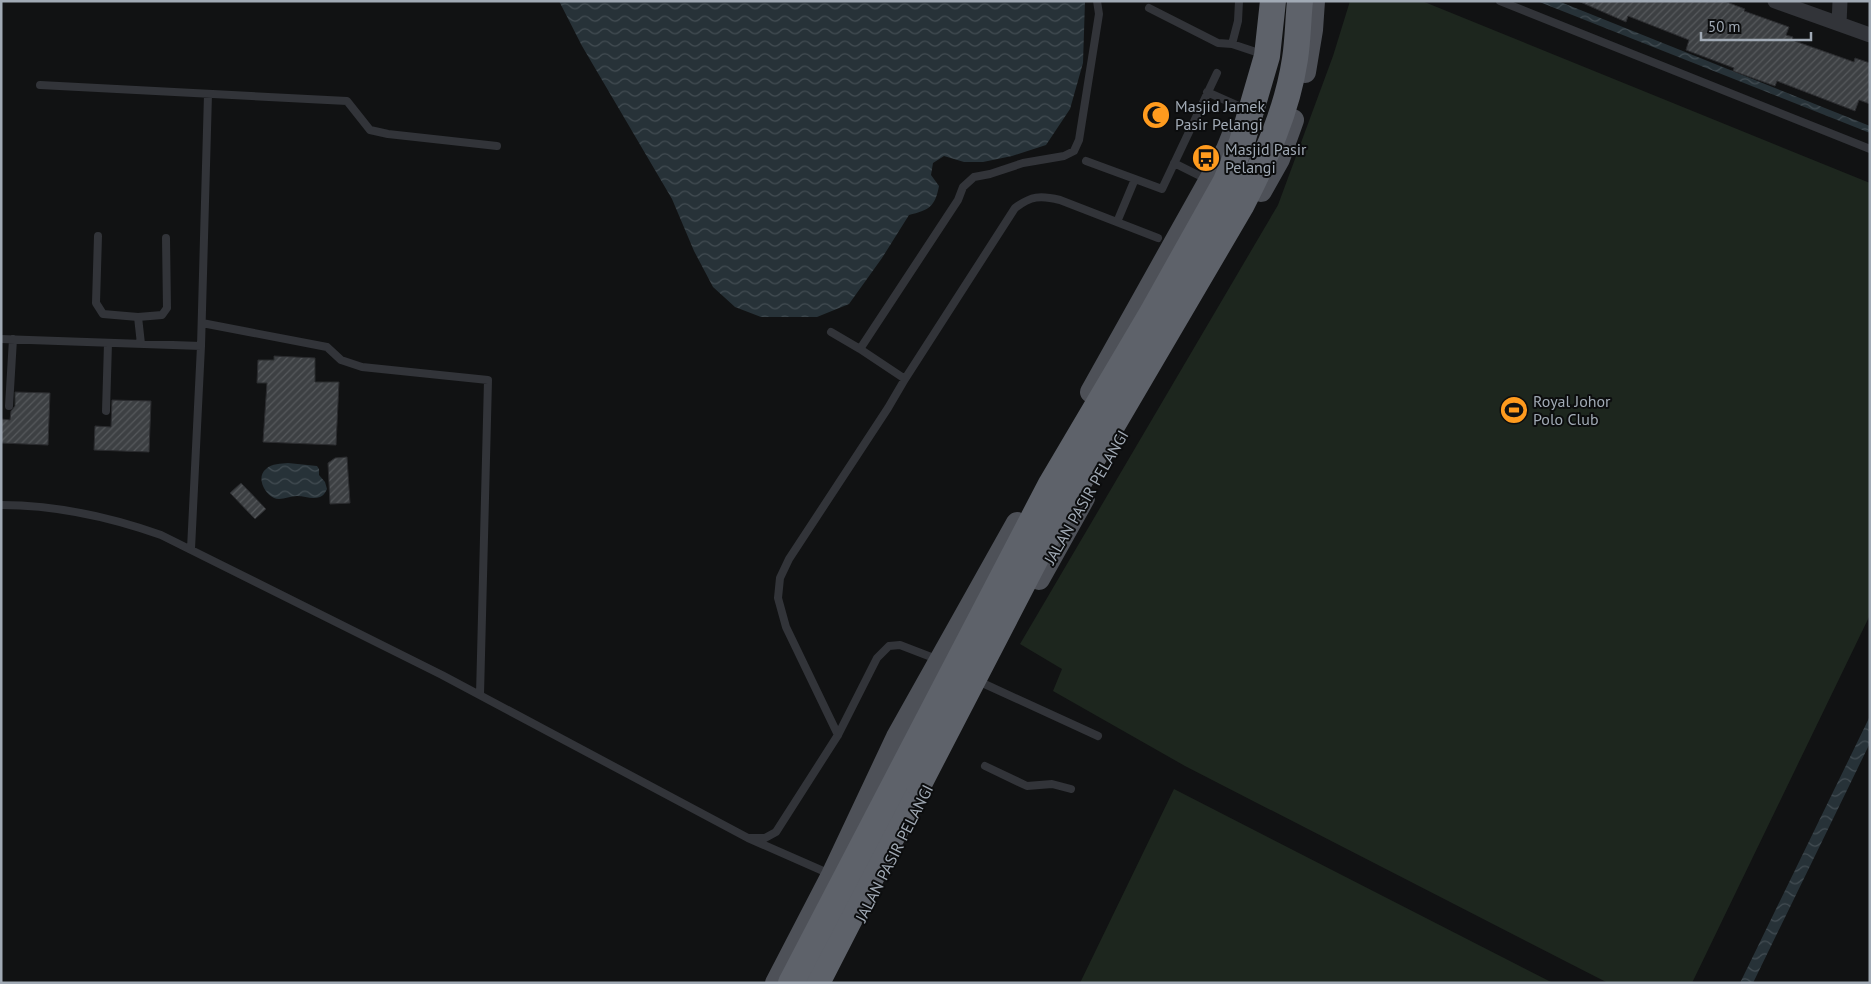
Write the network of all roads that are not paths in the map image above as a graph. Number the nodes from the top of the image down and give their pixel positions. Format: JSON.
{"nodes":[{"id":1,"x":1097,"y":1,"type":"edge"},
{"id":2,"x":1239,"y":1,"type":"edge"},
{"id":3,"x":1260,"y":1,"type":"edge"},
{"id":4,"x":1273,"y":1,"type":"edge"},
{"id":5,"x":1300,"y":1,"type":"edge"},
{"id":6,"x":1314,"y":1,"type":"edge"},
{"id":7,"x":1500,"y":1,"type":"edge"},
{"id":8,"x":1775,"y":1,"type":"edge"},
{"id":9,"x":1840,"y":1,"type":"edge"},
{"id":10,"x":1149,"y":8,"type":"dead end"},
{"id":11,"x":1838,"y":24,"type":"junction"},
{"id":12,"x":1870,"y":35,"type":"edge"},
{"id":13,"x":1232,"y":44,"type":"junction"},
{"id":14,"x":1256,"y":52,"type":"junction"},
{"id":15,"x":1217,"y":72,"type":"dead end"},
{"id":16,"x":40,"y":86,"type":"dead end"},
{"id":17,"x":1207,"y":92,"type":"junction"},
{"id":18,"x":208,"y":94,"type":"junction"},
{"id":19,"x":1243,"y":108,"type":"junction"},
{"id":20,"x":497,"y":146,"type":"dead end"},
{"id":21,"x":1870,"y":149,"type":"edge"},
{"id":22,"x":1086,"y":161,"type":"dead end"},
{"id":23,"x":1174,"y":163,"type":"junction"},
{"id":24,"x":1135,"y":179,"type":"junction"},
{"id":25,"x":1209,"y":181,"type":"junction"},
{"id":26,"x":1117,"y":222,"type":"junction"},
{"id":27,"x":98,"y":236,"type":"dead end"},
{"id":28,"x":166,"y":238,"type":"dead end"},
{"id":29,"x":1158,"y":238,"type":"dead end"},
{"id":30,"x":138,"y":317,"type":"junction"},
{"id":31,"x":202,"y":323,"type":"junction"},
{"id":32,"x":831,"y":332,"type":"dead end"},
{"id":33,"x":1,"y":339,"type":"edge"},
{"id":34,"x":13,"y":339,"type":"junction"},
{"id":35,"x":108,"y":343,"type":"junction"},
{"id":36,"x":141,"y":344,"type":"junction"},
{"id":37,"x":201,"y":346,"type":"junction"},
{"id":38,"x":860,"y":349,"type":"junction"},
{"id":39,"x":904,"y":379,"type":"junction"},
{"id":40,"x":10,"y":406,"type":"dead end"},
{"id":41,"x":106,"y":412,"type":"dead end"},
{"id":42,"x":1,"y":505,"type":"edge"},
{"id":43,"x":191,"y":549,"type":"junction"},
{"id":44,"x":939,"y":660,"type":"junction"},
{"id":45,"x":982,"y":683,"type":"junction"},
{"id":46,"x":480,"y":695,"type":"junction"},
{"id":47,"x":838,"y":735,"type":"junction"},
{"id":48,"x":1098,"y":736,"type":"dead end"},
{"id":49,"x":985,"y":766,"type":"dead end"},
{"id":50,"x":1071,"y":789,"type":"dead end"},
{"id":51,"x":748,"y":838,"type":"junction"},
{"id":52,"x":832,"y":875,"type":"junction"},
{"id":53,"x":776,"y":983,"type":"edge"},
{"id":54,"x":791,"y":983,"type":"edge"},
{"id":55,"x":817,"y":983,"type":"edge"},
{"id":56,"x":827,"y":983,"type":"edge"}],
"edges":[{"from":1,"to":38,"type":"lane"},
{"from":2,"to":13,"type":"lane"},
{"from":3,"to":14,"type":"main road"},
{"from":4,"to":54,"type":"highway","bridge":true},
{"from":5,"to":55,"type":"highway","bridge":true},
{"from":6,"to":45,"type":"main road","name":"JALAN PASIR PELANGI"},
{"from":7,"to":21,"type":"lane"},
{"from":8,"to":11,"type":"street"},
{"from":9,"to":11,"type":"street"},
{"from":10,"to":13,"type":"lane"},
{"from":11,"to":12,"type":"street"},
{"from":13,"to":14,"type":"lane"},
{"from":14,"to":19,"type":"main road"},
{"from":15,"to":17,"type":"lane"},
{"from":16,"to":18,"type":"lane"},
{"from":17,"to":19,"type":"lane"},
{"from":17,"to":23,"type":"lane"},
{"from":18,"to":20,"type":"lane"},
{"from":18,"to":31,"type":"lane"},
{"from":19,"to":25,"type":"main road"},
{"from":22,"to":24,"type":"lane"},
{"from":23,"to":24,"type":"lane"},
{"from":23,"to":25,"type":"lane"},
{"from":24,"to":26,"type":"lane"},
{"from":25,"to":44,"type":"main road"},
{"from":26,"to":29,"type":"lane"},
{"from":26,"to":39,"type":"lane"},
{"from":27,"to":30,"type":"lane"},
{"from":28,"to":30,"type":"lane"},
{"from":30,"to":36,"type":"lane"},
{"from":31,"to":37,"type":"lane"},
{"from":31,"to":46,"type":"lane"},
{"from":32,"to":38,"type":"lane"},
{"from":33,"to":34,"type":"lane"},
{"from":34,"to":35,"type":"lane"},
{"from":34,"to":40,"type":"lane"},
{"from":35,"to":36,"type":"lane"},
{"from":35,"to":41,"type":"lane"},
{"from":36,"to":37,"type":"lane"},
{"from":37,"to":43,"type":"lane"},
{"from":38,"to":39,"type":"lane"},
{"from":39,"to":47,"type":"lane"},
{"from":42,"to":43,"type":"lane"},
{"from":43,"to":46,"type":"lane"},
{"from":44,"to":45,"type":"lane"},
{"from":44,"to":47,"type":"lane"},
{"from":44,"to":52,"type":"main road"},
{"from":45,"to":48,"type":"lane"},
{"from":45,"to":56,"type":"main road","name":"JALAN PASIR PELANGI"},
{"from":46,"to":51,"type":"lane"},
{"from":47,"to":51,"type":"lane"},
{"from":49,"to":50,"type":"lane"},
{"from":51,"to":52,"type":"lane"},
{"from":52,"to":53,"type":"main road"}]}
